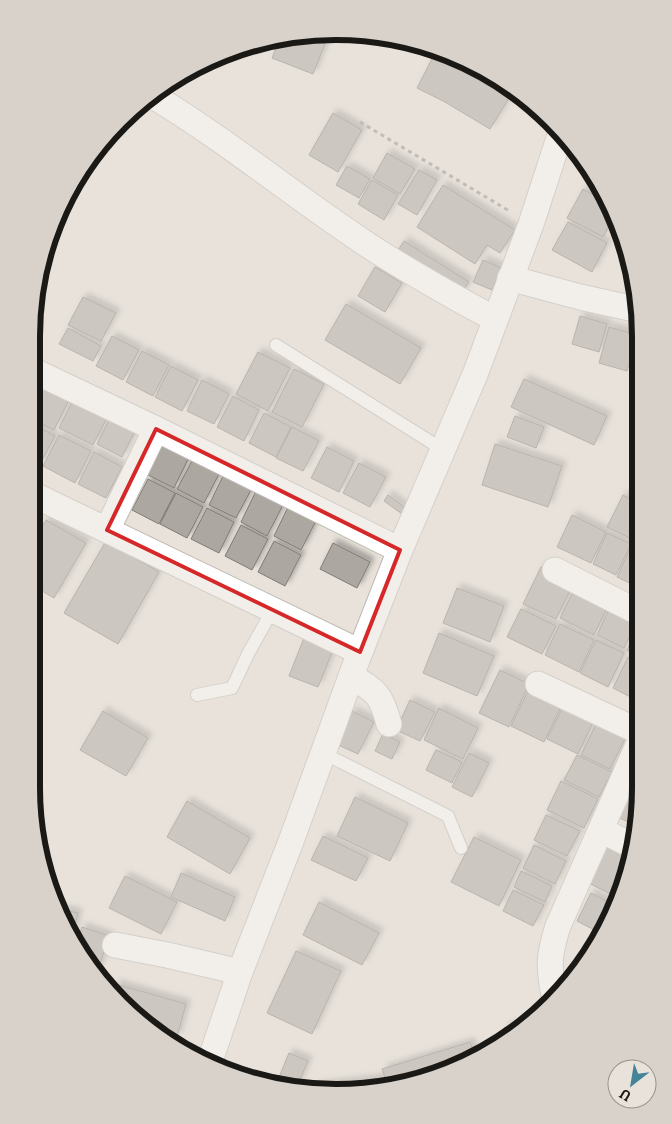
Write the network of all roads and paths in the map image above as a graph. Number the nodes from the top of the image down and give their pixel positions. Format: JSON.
{"nodes":[{"id":1,"x":158,"y":99,"type":"edge"},
{"id":2,"x":360,"y":122,"type":"dead end"},
{"id":3,"x":559,"y":141,"type":"edge"},
{"id":4,"x":531,"y":224,"type":"junction"},
{"id":5,"x":510,"y":278,"type":"junction"},
{"id":6,"x":630,"y":308,"type":"edge"},
{"id":7,"x":496,"y":319,"type":"junction"},
{"id":8,"x":276,"y":344,"type":"dead end"},
{"id":9,"x":40,"y":374,"type":"edge"},
{"id":10,"x":156,"y":429,"type":"junction"},
{"id":11,"x":442,"y":449,"type":"junction"},
{"id":12,"x":40,"y":498,"type":"edge"},
{"id":13,"x":107,"y":530,"type":"junction"},
{"id":14,"x":400,"y":550,"type":"junction"},
{"id":15,"x":555,"y":570,"type":"dead end"},
{"id":16,"x":632,"y":609,"type":"edge"},
{"id":17,"x":272,"y":611,"type":"junction"},
{"id":18,"x":360,"y":652,"type":"junction"},
{"id":19,"x":351,"y":676,"type":"junction"},
{"id":20,"x":538,"y":684,"type":"dead end"},
{"id":21,"x":197,"y":695,"type":"dead end"},
{"id":22,"x":389,"y":724,"type":"dead end"},
{"id":23,"x":632,"y":728,"type":"edge"},
{"id":24,"x":323,"y":752,"type":"junction"},
{"id":25,"x":632,"y":759,"type":"edge"},
{"id":26,"x":601,"y":830,"type":"junction"},
{"id":27,"x":627,"y":843,"type":"edge"},
{"id":28,"x":461,"y":848,"type":"dead end"},
{"id":29,"x":115,"y":944,"type":"dead end"},
{"id":30,"x":240,"y":972,"type":"junction"},
{"id":31,"x":553,"y":989,"type":"edge"},
{"id":32,"x":212,"y":1056,"type":"edge"}],
"edges":[{"from":1,"to":7,"type":"street"},
{"from":2,"to":4,"type":"path"},
{"from":3,"to":4,"type":"street"},
{"from":4,"to":5,"type":"street"},
{"from":5,"to":6,"type":"street"},
{"from":5,"to":7,"type":"street"},
{"from":7,"to":11,"type":"street"},
{"from":8,"to":11,"type":"lane"},
{"from":9,"to":10,"type":"street"},
{"from":10,"to":13,"type":"street"},
{"from":10,"to":14,"type":"street"},
{"from":11,"to":14,"type":"street"},
{"from":12,"to":13,"type":"street"},
{"from":13,"to":17,"type":"street"},
{"from":14,"to":18,"type":"street"},
{"from":15,"to":16,"type":"street"},
{"from":17,"to":18,"type":"street"},
{"from":17,"to":21,"type":"lane"},
{"from":18,"to":19,"type":"street"},
{"from":19,"to":22,"type":"street"},
{"from":19,"to":24,"type":"street"},
{"from":20,"to":23,"type":"street"},
{"from":24,"to":28,"type":"lane"},
{"from":24,"to":30,"type":"street"},
{"from":25,"to":26,"type":"street"},
{"from":26,"to":27,"type":"street"},
{"from":26,"to":31,"type":"street"},
{"from":29,"to":30,"type":"street"},
{"from":30,"to":32,"type":"street"}]}
